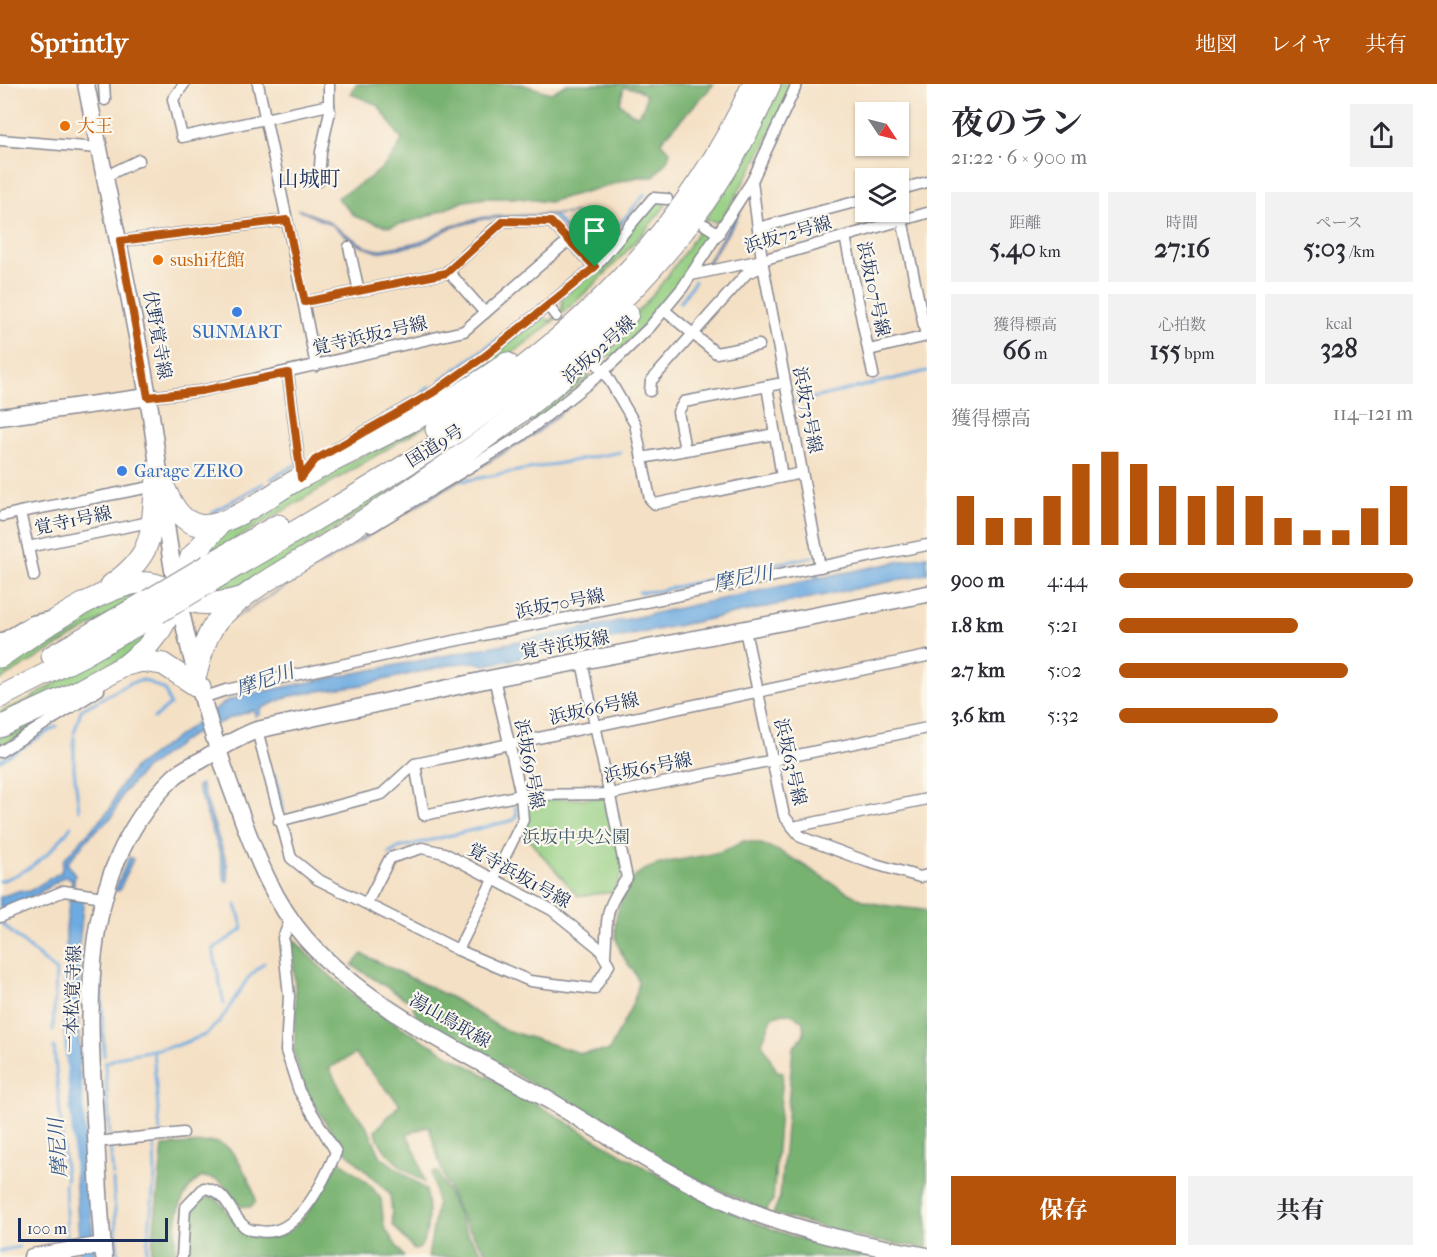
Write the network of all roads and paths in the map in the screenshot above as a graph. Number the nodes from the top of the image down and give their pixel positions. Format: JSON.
{"nodes":[{"id":1,"x":86,"y":84,"type":"edge"},
{"id":2,"x":104,"y":84,"type":"edge"},
{"id":3,"x":184,"y":84,"type":"edge"},
{"id":4,"x":258,"y":84,"type":"edge"},
{"id":5,"x":329,"y":84,"type":"edge"},
{"id":6,"x":753,"y":84,"type":"edge"},
{"id":7,"x":770,"y":84,"type":"edge"},
{"id":8,"x":797,"y":84,"type":"edge"},
{"id":9,"x":105,"y":99,"type":"dead end"},
{"id":10,"x":329,"y":105,"type":"junction"},
{"id":11,"x":266,"y":120,"type":"junction"},
{"id":12,"x":0,"y":140,"type":"edge"},
{"id":13,"x":98,"y":148,"type":"junction"},
{"id":14,"x":139,"y":159,"type":"dead end"},
{"id":15,"x":723,"y":159,"type":"junction"},
{"id":16,"x":104,"y":177,"type":"junction"},
{"id":17,"x":752,"y":181,"type":"junction"},
{"id":18,"x":319,"y":182,"type":"dead end"},
{"id":19,"x":927,"y":182,"type":"edge"},
{"id":20,"x":909,"y":187,"type":"edge"},
{"id":21,"x":667,"y":199,"type":"dead end"},
{"id":22,"x":855,"y":202,"type":"edge"},
{"id":23,"x":927,"y":213,"type":"edge"},
{"id":24,"x":909,"y":217,"type":"edge"},
{"id":25,"x":287,"y":220,"type":"junction"},
{"id":26,"x":892,"y":222,"type":"edge"},
{"id":27,"x":903,"y":222,"type":"edge"},
{"id":28,"x":705,"y":225,"type":"dead end"},
{"id":29,"x":758,"y":228,"type":"junction"},
{"id":30,"x":719,"y":234,"type":"junction"},
{"id":31,"x":844,"y":236,"type":"junction"},
{"id":32,"x":569,"y":240,"type":"junction"},
{"id":33,"x":120,"y":241,"type":"junction"},
{"id":34,"x":349,"y":247,"type":"dead end"},
{"id":35,"x":760,"y":265,"type":"junction"},
{"id":36,"x":595,"y":267,"type":"junction"},
{"id":37,"x":448,"y":271,"type":"junction"},
{"id":38,"x":692,"y":275,"type":"junction"},
{"id":39,"x":359,"y":291,"type":"junction"},
{"id":40,"x":305,"y":302,"type":"junction"},
{"id":41,"x":548,"y":306,"type":"junction"},
{"id":42,"x":664,"y":310,"type":"junction"},
{"id":43,"x":485,"y":313,"type":"junction"},
{"id":44,"x":556,"y":316,"type":"dead end"},
{"id":45,"x":692,"y":334,"type":"junction"},
{"id":46,"x":927,"y":336,"type":"edge"},
{"id":47,"x":759,"y":345,"type":"dead end"},
{"id":48,"x":869,"y":350,"type":"junction"},
{"id":49,"x":594,"y":361,"type":"dead end"},
{"id":50,"x":316,"y":366,"type":"junction"},
{"id":51,"x":604,"y":371,"type":"junction"},
{"id":52,"x":288,"y":373,"type":"junction"},
{"id":53,"x":873,"y":374,"type":"dead end"},
{"id":54,"x":650,"y":391,"type":"dead end"},
{"id":55,"x":148,"y":397,"type":"junction"},
{"id":56,"x":0,"y":417,"type":"edge"},
{"id":57,"x":775,"y":434,"type":"junction"},
{"id":58,"x":685,"y":450,"type":"junction"},
{"id":59,"x":642,"y":458,"type":"junction"},
{"id":60,"x":797,"y":474,"type":"dead end"},
{"id":61,"x":782,"y":477,"type":"junction"},
{"id":62,"x":301,"y":478,"type":"junction"},
{"id":63,"x":157,"y":479,"type":"junction"},
{"id":64,"x":20,"y":512,"type":"junction"},
{"id":65,"x":3,"y":516,"type":"dead end"},
{"id":66,"x":154,"y":521,"type":"junction"},
{"id":67,"x":220,"y":524,"type":"junction"},
{"id":68,"x":326,"y":545,"type":"junction"},
{"id":69,"x":927,"y":545,"type":"edge"},
{"id":70,"x":28,"y":547,"type":"junction"},
{"id":71,"x":820,"y":567,"type":"junction"},
{"id":72,"x":34,"y":576,"type":"dead end"},
{"id":73,"x":927,"y":594,"type":"edge"},
{"id":74,"x":177,"y":595,"type":"junction"},
{"id":75,"x":242,"y":598,"type":"junction"},
{"id":76,"x":153,"y":606,"type":"junction"},
{"id":77,"x":68,"y":614,"type":"junction"},
{"id":78,"x":745,"y":630,"type":"junction"},
{"id":79,"x":0,"y":640,"type":"edge"},
{"id":80,"x":927,"y":656,"type":"edge"},
{"id":81,"x":0,"y":657,"type":"edge"},
{"id":82,"x":582,"y":662,"type":"junction"},
{"id":83,"x":126,"y":665,"type":"junction"},
{"id":84,"x":494,"y":678,"type":"junction"},
{"id":85,"x":0,"y":687,"type":"edge"},
{"id":86,"x":758,"y":692,"type":"junction"},
{"id":87,"x":200,"y":693,"type":"junction"},
{"id":88,"x":0,"y":697,"type":"edge"},
{"id":89,"x":595,"y":726,"type":"junction"},
{"id":90,"x":0,"y":727,"type":"edge"},
{"id":91,"x":927,"y":728,"type":"edge"},
{"id":92,"x":257,"y":730,"type":"junction"},
{"id":93,"x":508,"y":744,"type":"junction"},
{"id":94,"x":216,"y":750,"type":"junction"},
{"id":95,"x":0,"y":752,"type":"edge"},
{"id":96,"x":771,"y":759,"type":"junction"},
{"id":97,"x":415,"y":764,"type":"junction"},
{"id":98,"x":610,"y":794,"type":"junction"},
{"id":99,"x":520,"y":795,"type":"junction"},
{"id":100,"x":927,"y":799,"type":"edge"},
{"id":101,"x":279,"y":820,"type":"junction"},
{"id":102,"x":793,"y":827,"type":"junction"},
{"id":103,"x":925,"y":879,"type":"edge"},
{"id":104,"x":494,"y":880,"type":"junction"},
{"id":105,"x":98,"y":895,"type":"junction"},
{"id":106,"x":367,"y":903,"type":"junction"},
{"id":107,"x":0,"y":917,"type":"edge"},
{"id":108,"x":291,"y":919,"type":"junction"},
{"id":109,"x":458,"y":950,"type":"junction"},
{"id":110,"x":604,"y":958,"type":"junction"},
{"id":111,"x":183,"y":1133,"type":"dead end"},
{"id":112,"x":96,"y":1142,"type":"junction"},
{"id":113,"x":101,"y":1249,"type":"edge"},
{"id":114,"x":919,"y":1254,"type":"edge"},
{"id":115,"x":32,"y":1257,"type":"edge"},
{"id":116,"x":182,"y":1257,"type":"edge"}],
"edges":[{"from":1,"to":13,"type":"main road","name":"伏野覚寺線"},
{"from":2,"to":9,"type":"street"},
{"from":3,"to":11,"type":"street"},
{"from":4,"to":11,"type":"street"},
{"from":5,"to":10,"type":"street"},
{"from":6,"to":15,"type":"highway","name":"国道9号"},
{"from":7,"to":15,"type":"highway","name":"国道9号"},
{"from":8,"to":17,"type":"street","name":"浜坂92号線"},
{"from":10,"to":11,"type":"street"},
{"from":10,"to":18,"type":"street"},
{"from":11,"to":25,"type":"street"},
{"from":12,"to":13,"type":"street"},
{"from":13,"to":16,"type":"main road","name":"伏野覚寺線"},
{"from":14,"to":16,"type":"street"},
{"from":15,"to":62,"type":"highway"},
{"from":15,"to":68,"type":"highway"},
{"from":15,"to":76,"type":"highway","name":"国道9号","bridge":true},
{"from":16,"to":33,"type":"main road","name":"伏野覚寺線"},
{"from":17,"to":29,"type":"street","name":"浜坂73号線"},
{"from":17,"to":30,"type":"street","name":"浜坂92号線"},
{"from":19,"to":20,"type":"street"},
{"from":21,"to":36,"type":"street"},
{"from":22,"to":29,"type":"street"},
{"from":23,"to":24,"type":"street","name":"浜坂72号線"},
{"from":25,"to":33,"type":"street"},
{"from":25,"to":40,"type":"street"},
{"from":26,"to":31,"type":"street","name":"浜坂72号線"},
{"from":27,"to":46,"type":"street"},
{"from":28,"to":30,"type":"street"},
{"from":29,"to":35,"type":"street","name":"浜坂73号線"},
{"from":30,"to":38,"type":"street","name":"浜坂92号線"},
{"from":31,"to":35,"type":"street","name":"浜坂72号線"},
{"from":31,"to":48,"type":"street","name":"浜坂107号線"},
{"from":32,"to":36,"type":"street"},
{"from":32,"to":37,"type":"street"},
{"from":32,"to":43,"type":"street","name":"覚寺浜坂2号線"},
{"from":33,"to":55,"type":"main road","name":"伏野覚寺線"},
{"from":34,"to":39,"type":"street"},
{"from":35,"to":38,"type":"street","name":"浜坂72号線"},
{"from":35,"to":45,"type":"street"},
{"from":35,"to":71,"type":"street","name":"浜坂73号線"},
{"from":36,"to":41,"type":"street"},
{"from":37,"to":39,"type":"street"},
{"from":37,"to":43,"type":"street"},
{"from":38,"to":42,"type":"street","name":"浜坂92号線"},
{"from":39,"to":40,"type":"street"},
{"from":40,"to":50,"type":"street"},
{"from":41,"to":44,"type":"street"},
{"from":41,"to":62,"type":"street"},
{"from":42,"to":45,"type":"street"},
{"from":42,"to":51,"type":"street","name":"浜坂92号線"},
{"from":43,"to":50,"type":"street","name":"覚寺浜坂2号線"},
{"from":45,"to":47,"type":"street"},
{"from":45,"to":54,"type":"street"},
{"from":46,"to":48,"type":"street"},
{"from":48,"to":53,"type":"street","name":"浜坂107号線"},
{"from":49,"to":51,"type":"street"},
{"from":50,"to":52,"type":"street","name":"覚寺浜坂2号線"},
{"from":51,"to":59,"type":"street"},
{"from":51,"to":68,"type":"street","name":"浜坂92号線"},
{"from":52,"to":55,"type":"street","name":"覚寺浜坂2号線"},
{"from":52,"to":62,"type":"street"},
{"from":55,"to":56,"type":"main road"},
{"from":55,"to":63,"type":"main road","name":"伏野覚寺線"},
{"from":57,"to":58,"type":"street"},
{"from":57,"to":58,"type":"street"},
{"from":57,"to":61,"type":"street"},
{"from":58,"to":59,"type":"street"},
{"from":59,"to":61,"type":"street"},
{"from":60,"to":61,"type":"street"},
{"from":62,"to":67,"type":"highway"},
{"from":63,"to":64,"type":"street"},
{"from":63,"to":66,"type":"highway"},
{"from":63,"to":67,"type":"highway"},
{"from":63,"to":74,"type":"main road","name":"伏野覚寺線"},
{"from":64,"to":65,"type":"street"},
{"from":64,"to":70,"type":"street"},
{"from":66,"to":70,"type":"street","name":"覚寺1号線"},
{"from":66,"to":77,"type":"highway"},
{"from":67,"to":74,"type":"highway"},
{"from":68,"to":75,"type":"highway"},
{"from":69,"to":71,"type":"street","name":"浜坂70号線"},
{"from":70,"to":72,"type":"street","name":"覚寺1号線"},
{"from":71,"to":87,"type":"street","name":"浜坂70号線"},
{"from":73,"to":78,"type":"main road","name":"覚寺浜坂線"},
{"from":74,"to":75,"type":"highway"},
{"from":74,"to":77,"type":"highway"},
{"from":74,"to":83,"type":"highway"},
{"from":74,"to":87,"type":"main road","name":"湯山鳥取線"},
{"from":75,"to":87,"type":"highway"},
{"from":76,"to":85,"type":"highway","name":"国道9号"},
{"from":76,"to":88,"type":"highway","name":"国道9号"},
{"from":77,"to":79,"type":"street"},
{"from":77,"to":81,"type":"highway"},
{"from":78,"to":82,"type":"main road","name":"覚寺浜坂線"},
{"from":78,"to":86,"type":"street","name":"浜坂63号線"},
{"from":80,"to":86,"type":"street","name":"浜坂66号線"},
{"from":82,"to":84,"type":"main road","name":"覚寺浜坂線"},
{"from":82,"to":89,"type":"street"},
{"from":83,"to":87,"type":"highway"},
{"from":83,"to":90,"type":"highway"},
{"from":83,"to":95,"type":"street"},
{"from":84,"to":92,"type":"main road","name":"覚寺浜坂線"},
{"from":84,"to":93,"type":"street","name":"浜坂69号線"},
{"from":86,"to":89,"type":"street","name":"浜坂66号線"},
{"from":86,"to":96,"type":"street","name":"浜坂63号線"},
{"from":87,"to":94,"type":"main road","name":"湯山鳥取線"},
{"from":89,"to":93,"type":"street","name":"浜坂66号線"},
{"from":89,"to":98,"type":"street"},
{"from":91,"to":96,"type":"street","name":"浜坂65号線"},
{"from":92,"to":94,"type":"main road","name":"覚寺浜坂線"},
{"from":92,"to":101,"type":"street"},
{"from":93,"to":97,"type":"street","name":"浜坂66号線"},
{"from":93,"to":99,"type":"street","name":"浜坂69号線"},
{"from":94,"to":105,"type":"main road","name":"一本松覚寺線"},
{"from":94,"to":108,"type":"main road","name":"湯山鳥取線"},
{"from":96,"to":98,"type":"street","name":"浜坂65号線"},
{"from":96,"to":102,"type":"street","name":"浜坂63号線"},
{"from":97,"to":99,"type":"street","name":"浜坂65号線"},
{"from":97,"to":101,"type":"street"},
{"from":98,"to":99,"type":"street","name":"浜坂65号線"},
{"from":98,"to":110,"type":"street"},
{"from":99,"to":104,"type":"street","name":"浜坂69号線"},
{"from":100,"to":102,"type":"street"},
{"from":101,"to":106,"type":"street"},
{"from":102,"to":103,"type":"street","name":"浜坂63号線"},
{"from":104,"to":106,"type":"street","name":"覚寺浜坂1号線"},
{"from":104,"to":109,"type":"street","name":"浜坂69号線"},
{"from":104,"to":110,"type":"street","name":"覚寺浜坂1号線"},
{"from":105,"to":107,"type":"street"},
{"from":105,"to":112,"type":"main road","name":"一本松覚寺線"},
{"from":106,"to":109,"type":"street"},
{"from":108,"to":114,"type":"main road","name":"湯山鳥取線"},
{"from":108,"to":116,"type":"street"},
{"from":109,"to":110,"type":"street"},
{"from":111,"to":112,"type":"street"},
{"from":112,"to":113,"type":"main road","name":"一本松覚寺線"},
{"from":113,"to":115,"type":"main road"}]}
